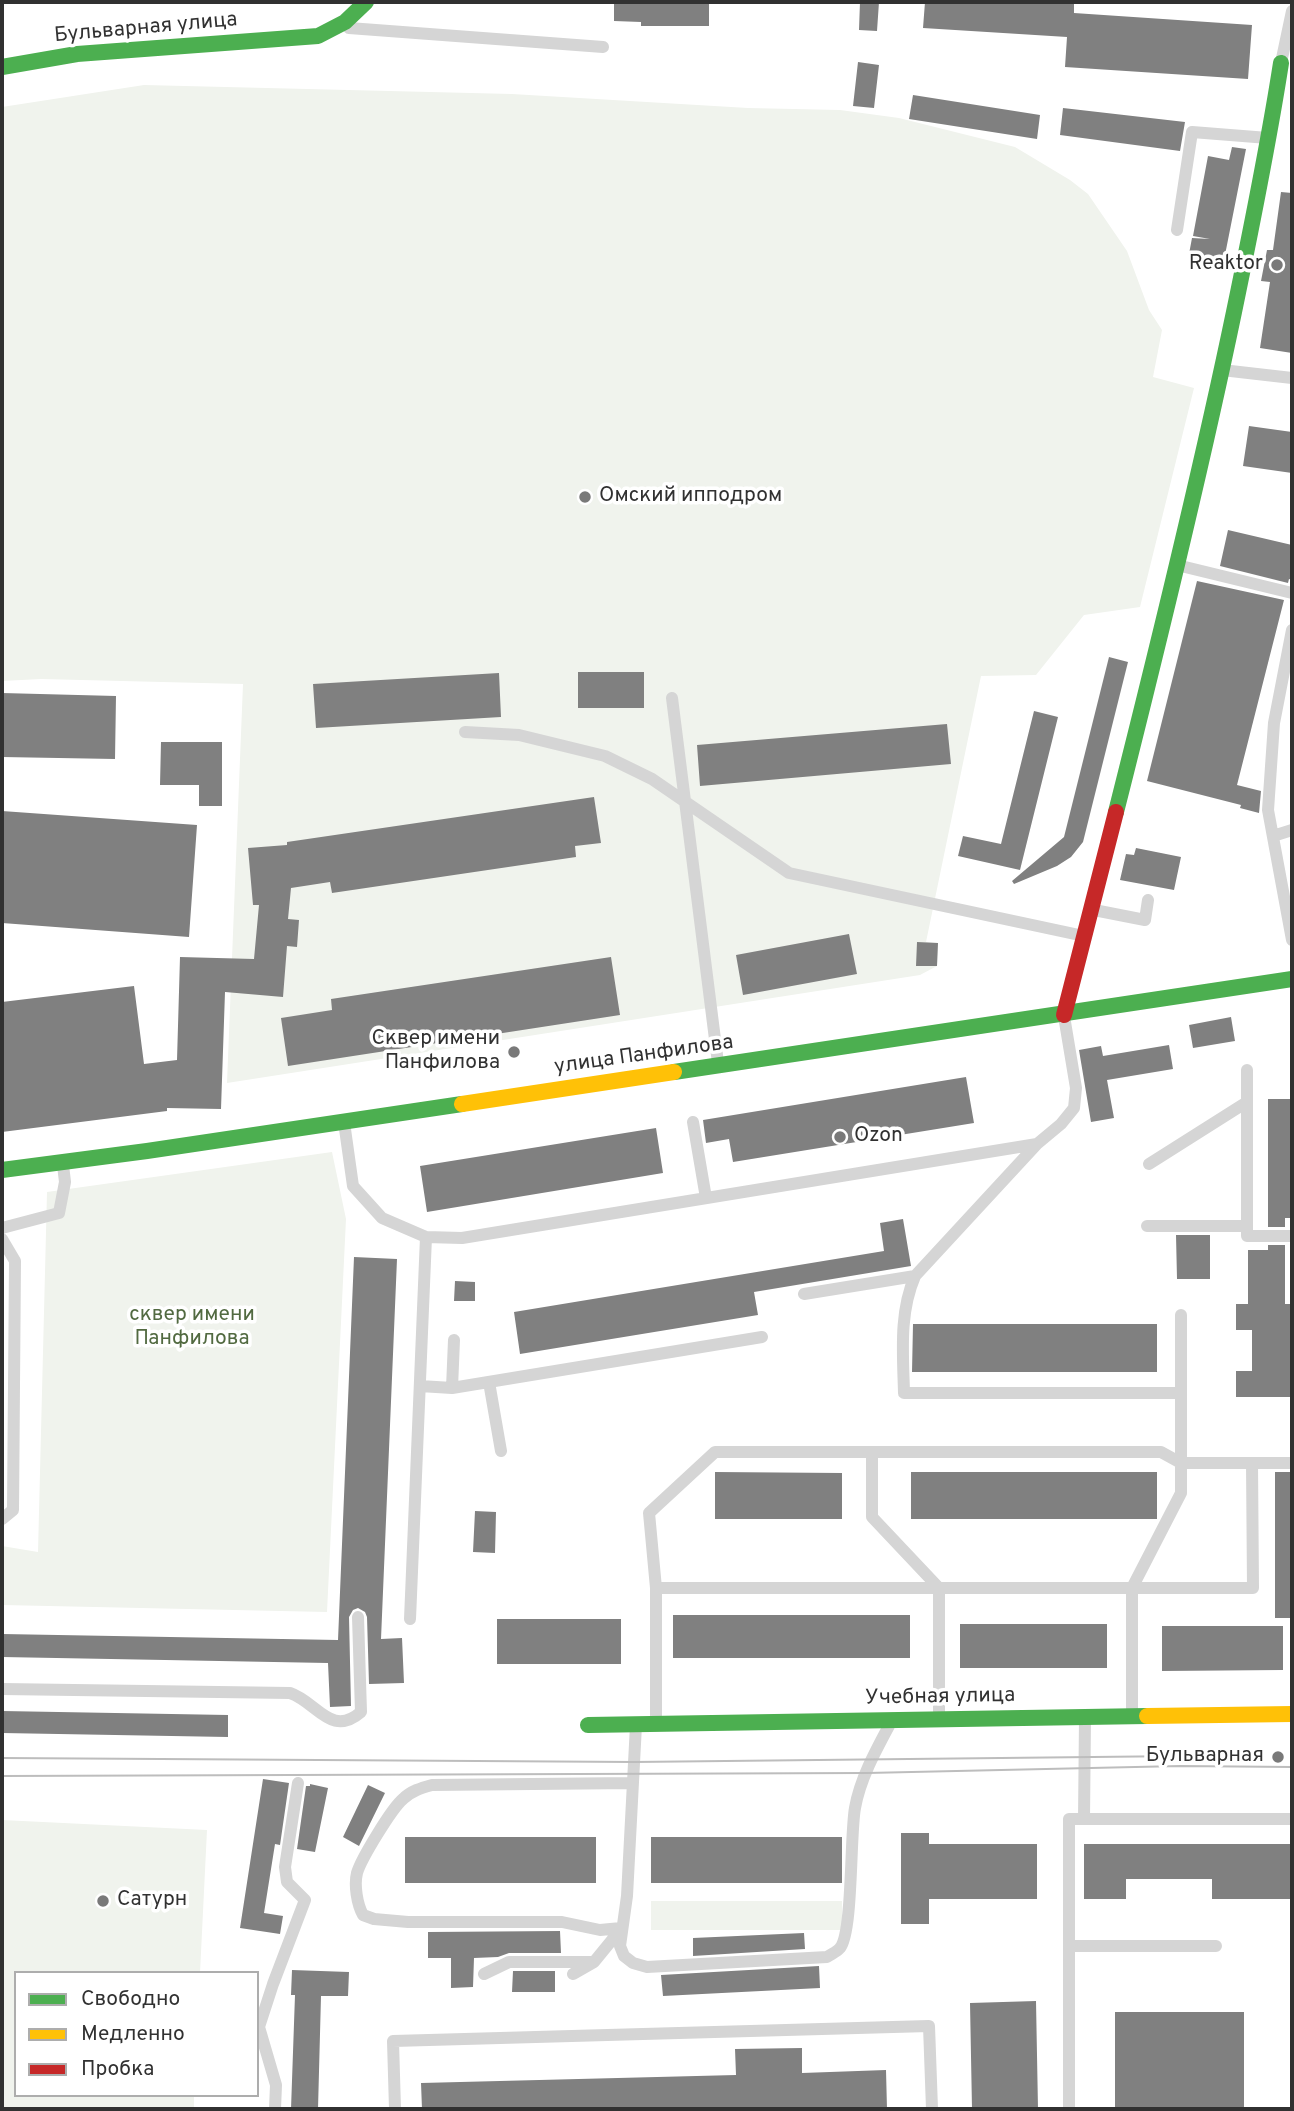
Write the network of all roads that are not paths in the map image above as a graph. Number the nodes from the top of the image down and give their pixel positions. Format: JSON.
{"nodes":[{"id":1,"x":366,"y":2,"type":"edge"},
{"id":2,"x":1292,"y":11,"type":"edge"},
{"id":3,"x":338,"y":27,"type":"junction"},
{"id":4,"x":603,"y":47,"type":"dead end"},
{"id":5,"x":1281,"y":63,"type":"joint"},
{"id":6,"x":2,"y":67,"type":"edge"},
{"id":7,"x":1269,"y":138,"type":"junction"},
{"id":8,"x":1177,"y":230,"type":"dead end"},
{"id":9,"x":1222,"y":370,"type":"junction"},
{"id":10,"x":1292,"y":378,"type":"edge"},
{"id":11,"x":1177,"y":565,"type":"junction"},
{"id":12,"x":1292,"y":593,"type":"edge"},
{"id":13,"x":1292,"y":631,"type":"edge"},
{"id":14,"x":672,"y":698,"type":"dead end"},
{"id":15,"x":465,"y":732,"type":"dead end"},
{"id":16,"x":685,"y":802,"type":"junction"},
{"id":17,"x":1292,"y":830,"type":"edge"},
{"id":18,"x":1273,"y":836,"type":"junction"},
{"id":19,"x":1148,"y":900,"type":"dead end"},
{"id":20,"x":1090,"y":909,"type":"junction"},
{"id":21,"x":1291,"y":925,"type":"edge"},
{"id":22,"x":1084,"y":936,"type":"junction"},
{"id":23,"x":1292,"y":940,"type":"edge"},
{"id":24,"x":1292,"y":979,"type":"edge"},
{"id":25,"x":1064,"y":1015,"type":"junction"},
{"id":26,"x":718,"y":1066,"type":"junction"},
{"id":27,"x":1247,"y":1070,"type":"dead end"},
{"id":28,"x":1247,"y":1102,"type":"junction"},
{"id":29,"x":344,"y":1122,"type":"junction"},
{"id":30,"x":693,"y":1122,"type":"dead end"},
{"id":31,"x":1037,"y":1144,"type":"junction"},
{"id":32,"x":63,"y":1162,"type":"junction"},
{"id":33,"x":1149,"y":1164,"type":"dead end"},
{"id":34,"x":2,"y":1170,"type":"edge"},
{"id":35,"x":706,"y":1198,"type":"junction"},
{"id":36,"x":1147,"y":1226,"type":"dead end"},
{"id":37,"x":1247,"y":1226,"type":"junction"},
{"id":38,"x":2,"y":1228,"type":"edge"},
{"id":39,"x":1292,"y":1236,"type":"edge"},
{"id":40,"x":426,"y":1237,"type":"junction"},
{"id":41,"x":2,"y":1239,"type":"edge"},
{"id":42,"x":915,"y":1276,"type":"junction"},
{"id":43,"x":804,"y":1294,"type":"dead end"},
{"id":44,"x":1181,"y":1315,"type":"dead end"},
{"id":45,"x":762,"y":1337,"type":"dead end"},
{"id":46,"x":454,"y":1340,"type":"dead end"},
{"id":47,"x":489,"y":1381,"type":"junction"},
{"id":48,"x":420,"y":1386,"type":"junction"},
{"id":49,"x":452,"y":1388,"type":"junction"},
{"id":50,"x":1181,"y":1393,"type":"junction"},
{"id":51,"x":501,"y":1451,"type":"dead end"},
{"id":52,"x":872,"y":1452,"type":"junction"},
{"id":53,"x":1181,"y":1463,"type":"junction"},
{"id":54,"x":1252,"y":1463,"type":"junction"},
{"id":55,"x":1292,"y":1463,"type":"edge"},
{"id":56,"x":2,"y":1519,"type":"edge"},
{"id":57,"x":656,"y":1588,"type":"junction"},
{"id":58,"x":939,"y":1588,"type":"junction"},
{"id":59,"x":1132,"y":1588,"type":"junction"},
{"id":60,"x":358,"y":1617,"type":"dead end"},
{"id":61,"x":410,"y":1619,"type":"dead end"},
{"id":62,"x":2,"y":1689,"type":"edge"},
{"id":63,"x":1292,"y":1714,"type":"edge"},
{"id":64,"x":1132,"y":1716,"type":"junction"},
{"id":65,"x":1085,"y":1717,"type":"junction"},
{"id":66,"x":892,"y":1720,"type":"junction"},
{"id":67,"x":939,"y":1720,"type":"junction"},
{"id":68,"x":636,"y":1724,"type":"junction"},
{"id":69,"x":656,"y":1724,"type":"junction"},
{"id":70,"x":588,"y":1725,"type":"dead end"},
{"id":71,"x":298,"y":1783,"type":"dead end"},
{"id":72,"x":632,"y":1783,"type":"junction"},
{"id":73,"x":1084,"y":1819,"type":"junction"},
{"id":74,"x":1292,"y":1819,"type":"edge"},
{"id":75,"x":621,"y":1928,"type":"junction"},
{"id":76,"x":1069,"y":1946,"type":"junction"},
{"id":77,"x":1216,"y":1946,"type":"dead end"},
{"id":78,"x":594,"y":1962,"type":"junction"},
{"id":79,"x":484,"y":1974,"type":"dead end"},
{"id":80,"x":573,"y":1974,"type":"dead end"},
{"id":81,"x":275,"y":2109,"type":"edge"},
{"id":82,"x":395,"y":2109,"type":"edge"},
{"id":83,"x":932,"y":2109,"type":"edge"},
{"id":84,"x":1069,"y":2109,"type":"edge"}],
"edges":[{"from":1,"to":3,"type":"street","name":"Бульварная улица"},
{"from":2,"to":5,"type":"lane"},
{"from":3,"to":4,"type":"lane"},
{"from":3,"to":6,"type":"street","name":"Бульварная улица"},
{"from":5,"to":7,"type":"street"},
{"from":7,"to":8,"type":"lane"},
{"from":7,"to":9,"type":"street"},
{"from":9,"to":10,"type":"lane"},
{"from":9,"to":11,"type":"street"},
{"from":11,"to":12,"type":"lane"},
{"from":11,"to":20,"type":"street"},
{"from":13,"to":18,"type":"lane"},
{"from":14,"to":16,"type":"lane"},
{"from":15,"to":16,"type":"lane"},
{"from":16,"to":22,"type":"lane"},
{"from":16,"to":26,"type":"lane"},
{"from":17,"to":18,"type":"lane"},
{"from":18,"to":21,"type":"lane"},
{"from":19,"to":20,"type":"lane"},
{"from":20,"to":22,"type":"street"},
{"from":21,"to":23,"type":"lane"},
{"from":22,"to":25,"type":"street"},
{"from":24,"to":25,"type":"street","name":"улица Панфилова"},
{"from":25,"to":26,"type":"street","name":"улица Панфилова"},
{"from":25,"to":31,"type":"lane"},
{"from":26,"to":29,"type":"street","name":"улица Панфилова"},
{"from":27,"to":28,"type":"lane"},
{"from":28,"to":33,"type":"lane"},
{"from":28,"to":37,"type":"lane"},
{"from":29,"to":32,"type":"street","name":"улица Панфилова"},
{"from":29,"to":40,"type":"lane"},
{"from":30,"to":35,"type":"lane"},
{"from":31,"to":35,"type":"lane"},
{"from":31,"to":42,"type":"lane"},
{"from":32,"to":34,"type":"street","name":"улица Панфилова"},
{"from":32,"to":38,"type":"lane"},
{"from":35,"to":40,"type":"lane"},
{"from":36,"to":37,"type":"lane"},
{"from":37,"to":39,"type":"lane"},
{"from":40,"to":48,"type":"lane"},
{"from":41,"to":56,"type":"lane"},
{"from":42,"to":43,"type":"lane"},
{"from":42,"to":50,"type":"lane"},
{"from":44,"to":50,"type":"lane"},
{"from":45,"to":47,"type":"lane"},
{"from":46,"to":49,"type":"lane"},
{"from":47,"to":49,"type":"lane"},
{"from":47,"to":51,"type":"lane"},
{"from":48,"to":49,"type":"lane"},
{"from":48,"to":61,"type":"lane"},
{"from":50,"to":53,"type":"lane"},
{"from":52,"to":53,"type":"lane"},
{"from":52,"to":57,"type":"lane"},
{"from":52,"to":58,"type":"lane"},
{"from":53,"to":54,"type":"lane"},
{"from":53,"to":59,"type":"lane"},
{"from":54,"to":55,"type":"lane"},
{"from":54,"to":59,"type":"lane"},
{"from":57,"to":58,"type":"lane"},
{"from":57,"to":69,"type":"lane"},
{"from":58,"to":59,"type":"lane"},
{"from":58,"to":67,"type":"lane"},
{"from":59,"to":64,"type":"lane"},
{"from":60,"to":62,"type":"lane"},
{"from":63,"to":64,"type":"street","name":"Учебная улица"},
{"from":64,"to":65,"type":"street","name":"Учебная улица"},
{"from":65,"to":67,"type":"street","name":"Учебная улица"},
{"from":65,"to":73,"type":"lane"},
{"from":66,"to":67,"type":"street","name":"Учебная улица"},
{"from":66,"to":69,"type":"street","name":"Учебная улица"},
{"from":66,"to":75,"type":"lane"},
{"from":68,"to":69,"type":"street","name":"Учебная улица"},
{"from":68,"to":70,"type":"street","name":"Учебная улица"},
{"from":68,"to":72,"type":"lane"},
{"from":71,"to":81,"type":"lane"},
{"from":72,"to":75,"type":"lane"},
{"from":72,"to":75,"type":"lane"},
{"from":73,"to":74,"type":"lane"},
{"from":73,"to":76,"type":"lane"},
{"from":75,"to":78,"type":"lane"},
{"from":76,"to":77,"type":"lane"},
{"from":76,"to":84,"type":"lane"},
{"from":78,"to":79,"type":"lane"},
{"from":78,"to":80,"type":"lane"},
{"from":82,"to":83,"type":"lane"}]}
